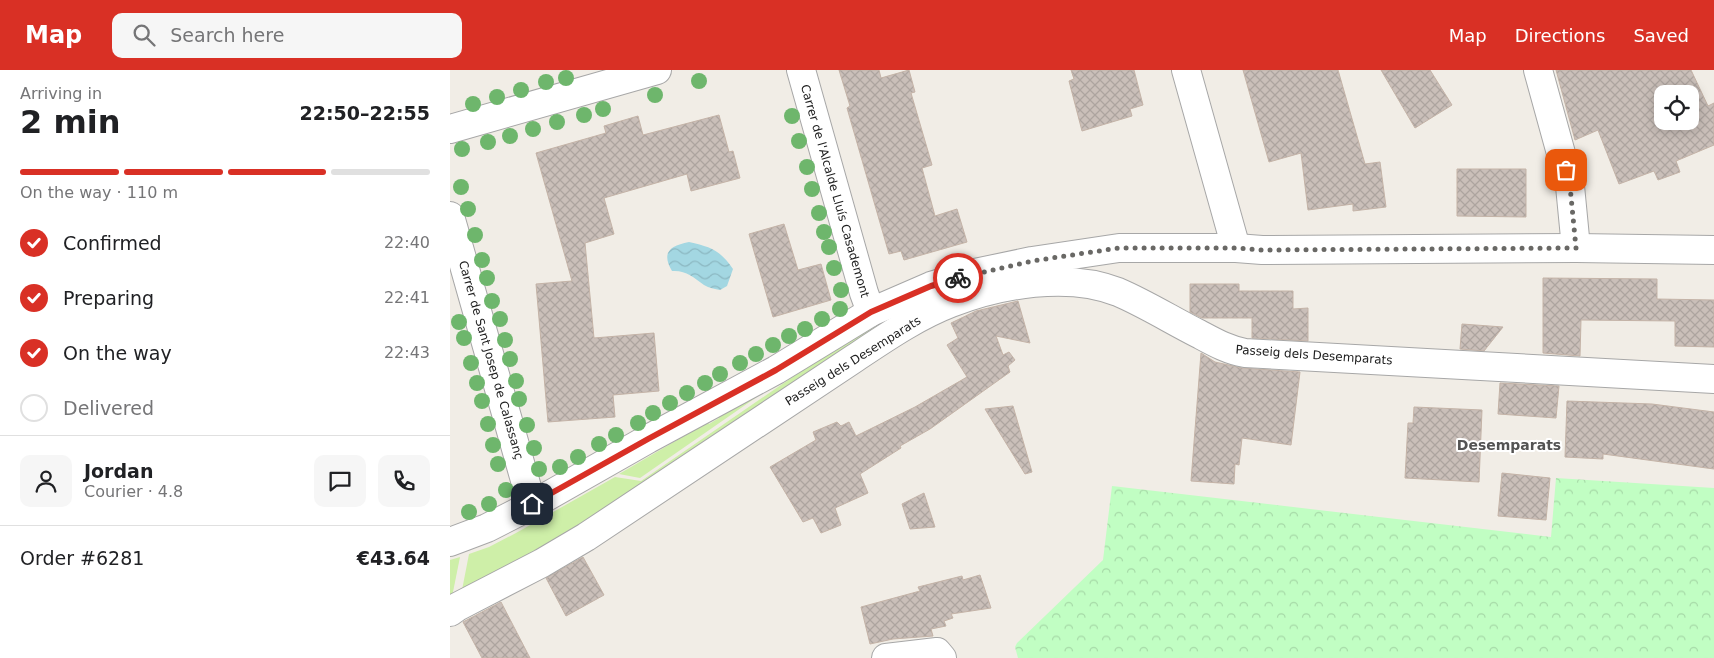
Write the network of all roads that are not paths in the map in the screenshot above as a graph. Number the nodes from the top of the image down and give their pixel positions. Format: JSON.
{"nodes":[{"id":1,"x":657,"y":70,"type":"edge"},
{"id":2,"x":800,"y":70,"type":"edge"},
{"id":3,"x":1186,"y":70,"type":"edge"},
{"id":4,"x":1538,"y":70,"type":"edge"},
{"id":5,"x":450,"y":129,"type":"edge"},
{"id":6,"x":450,"y":216,"type":"edge"},
{"id":7,"x":1236,"y":248,"type":"junction"},
{"id":8,"x":1576,"y":248,"type":"junction"},
{"id":9,"x":1714,"y":250,"type":"edge"},
{"id":10,"x":871,"y":312,"type":"junction"},
{"id":11,"x":1714,"y":379,"type":"edge"},
{"id":12,"x":532,"y":504,"type":"junction"},
{"id":13,"x":450,"y":542,"type":"edge"},
{"id":14,"x":452,"y":609,"type":"edge"},
{"id":15,"x":886,"y":658,"type":"edge"},
{"id":16,"x":942,"y":658,"type":"edge"}],
"edges":[{"from":1,"to":5,"type":"street"},
{"from":2,"to":10,"type":"street","name":"Carrer de l'Alcalde Lluís Casademont"},
{"from":3,"to":7,"type":"street"},
{"from":4,"to":8,"type":"street"},
{"from":6,"to":12,"type":"street","name":"Carrer de Sant Josep de Calassanç"},
{"from":7,"to":8,"type":"street"},
{"from":7,"to":10,"type":"street"},
{"from":8,"to":9,"type":"street"},
{"from":10,"to":12,"type":"street"},
{"from":11,"to":14,"type":"street","name":"Passeig dels Desemparats"},
{"from":12,"to":13,"type":"street"},
{"from":15,"to":16,"type":"street"}]}
